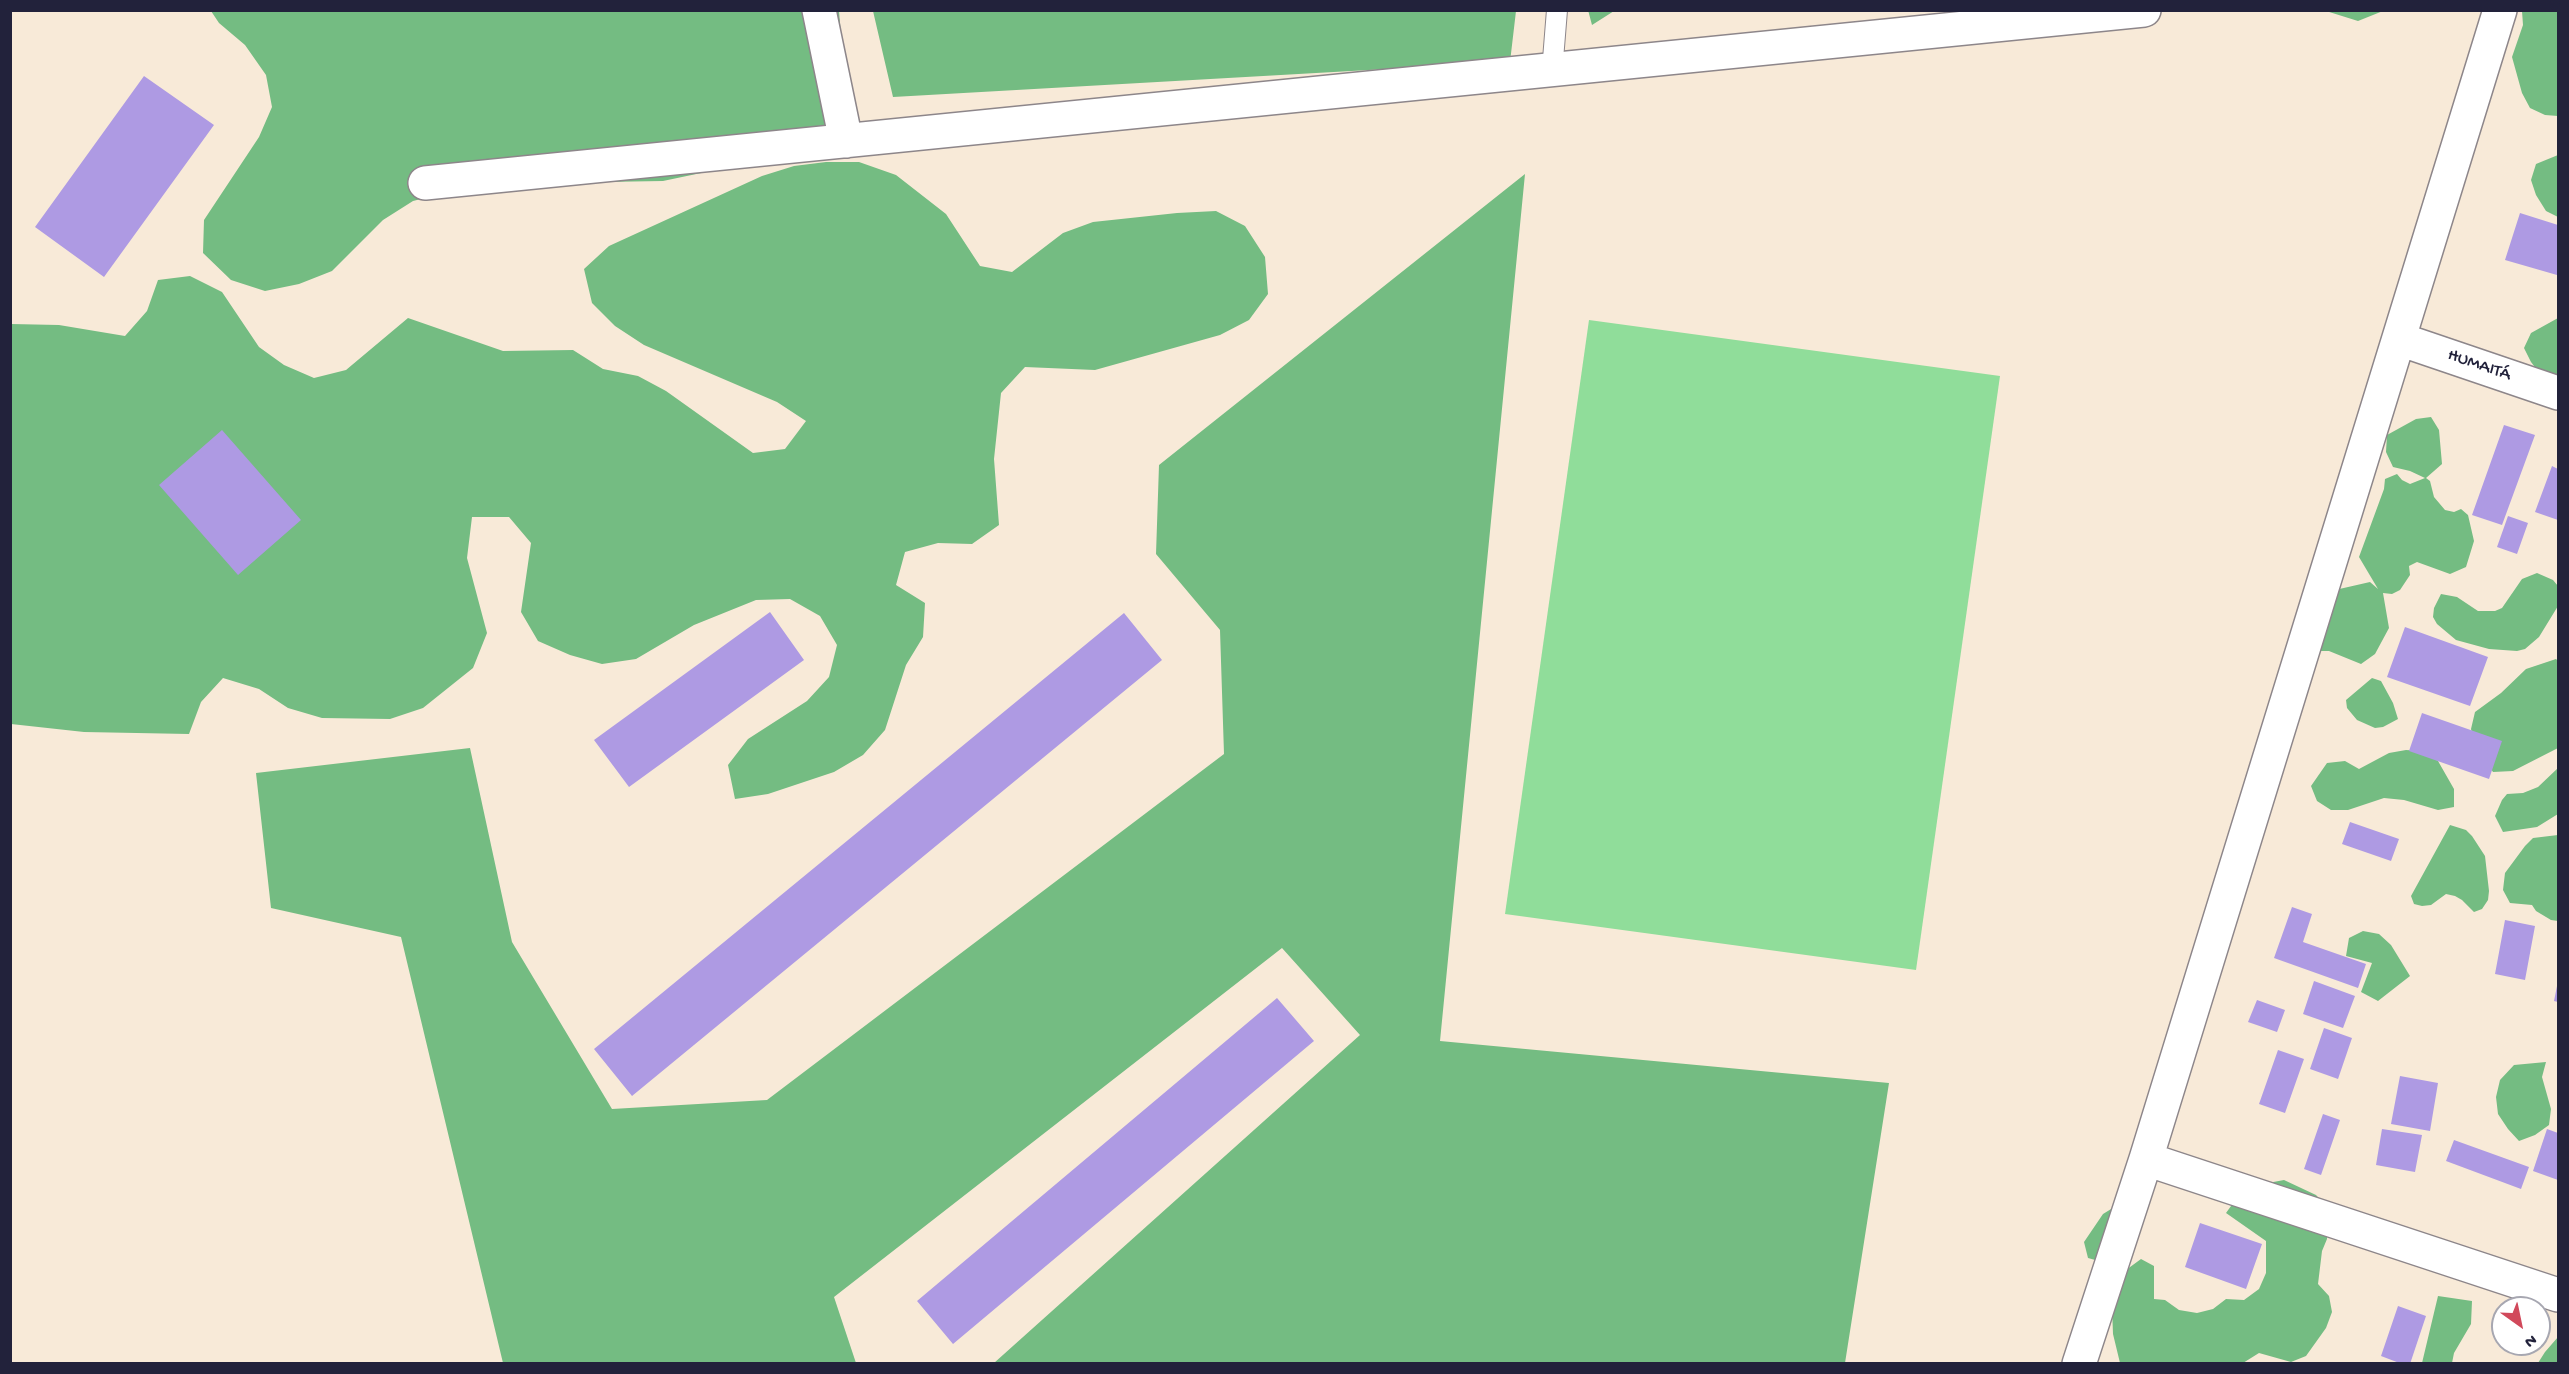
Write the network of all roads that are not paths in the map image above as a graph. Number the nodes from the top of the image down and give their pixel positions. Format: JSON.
{"nodes":[{"id":1,"x":819,"y":10,"type":"edge"},
{"id":2,"x":1557,"y":10,"type":"edge"},
{"id":3,"x":2144,"y":10,"type":"edge"},
{"id":4,"x":2500,"y":10,"type":"edge"},
{"id":5,"x":1552,"y":72,"type":"junction"},
{"id":6,"x":846,"y":141,"type":"junction"},
{"id":7,"x":425,"y":183,"type":"dead end"},
{"id":8,"x":2399,"y":339,"type":"junction"},
{"id":9,"x":2559,"y":393,"type":"edge"},
{"id":10,"x":2146,"y":1159,"type":"junction"},
{"id":11,"x":2559,"y":1296,"type":"edge"},
{"id":12,"x":2079,"y":1364,"type":"edge"}],
"edges":[{"from":1,"to":6,"type":"street"},
{"from":2,"to":5,"type":"lane"},
{"from":3,"to":5,"type":"street"},
{"from":4,"to":8,"type":"street"},
{"from":5,"to":6,"type":"street"},
{"from":6,"to":7,"type":"street"},
{"from":8,"to":9,"type":"street","name":"HUMAITÁ"},
{"from":8,"to":10,"type":"street"},
{"from":10,"to":11,"type":"street"},
{"from":10,"to":12,"type":"street"}]}
